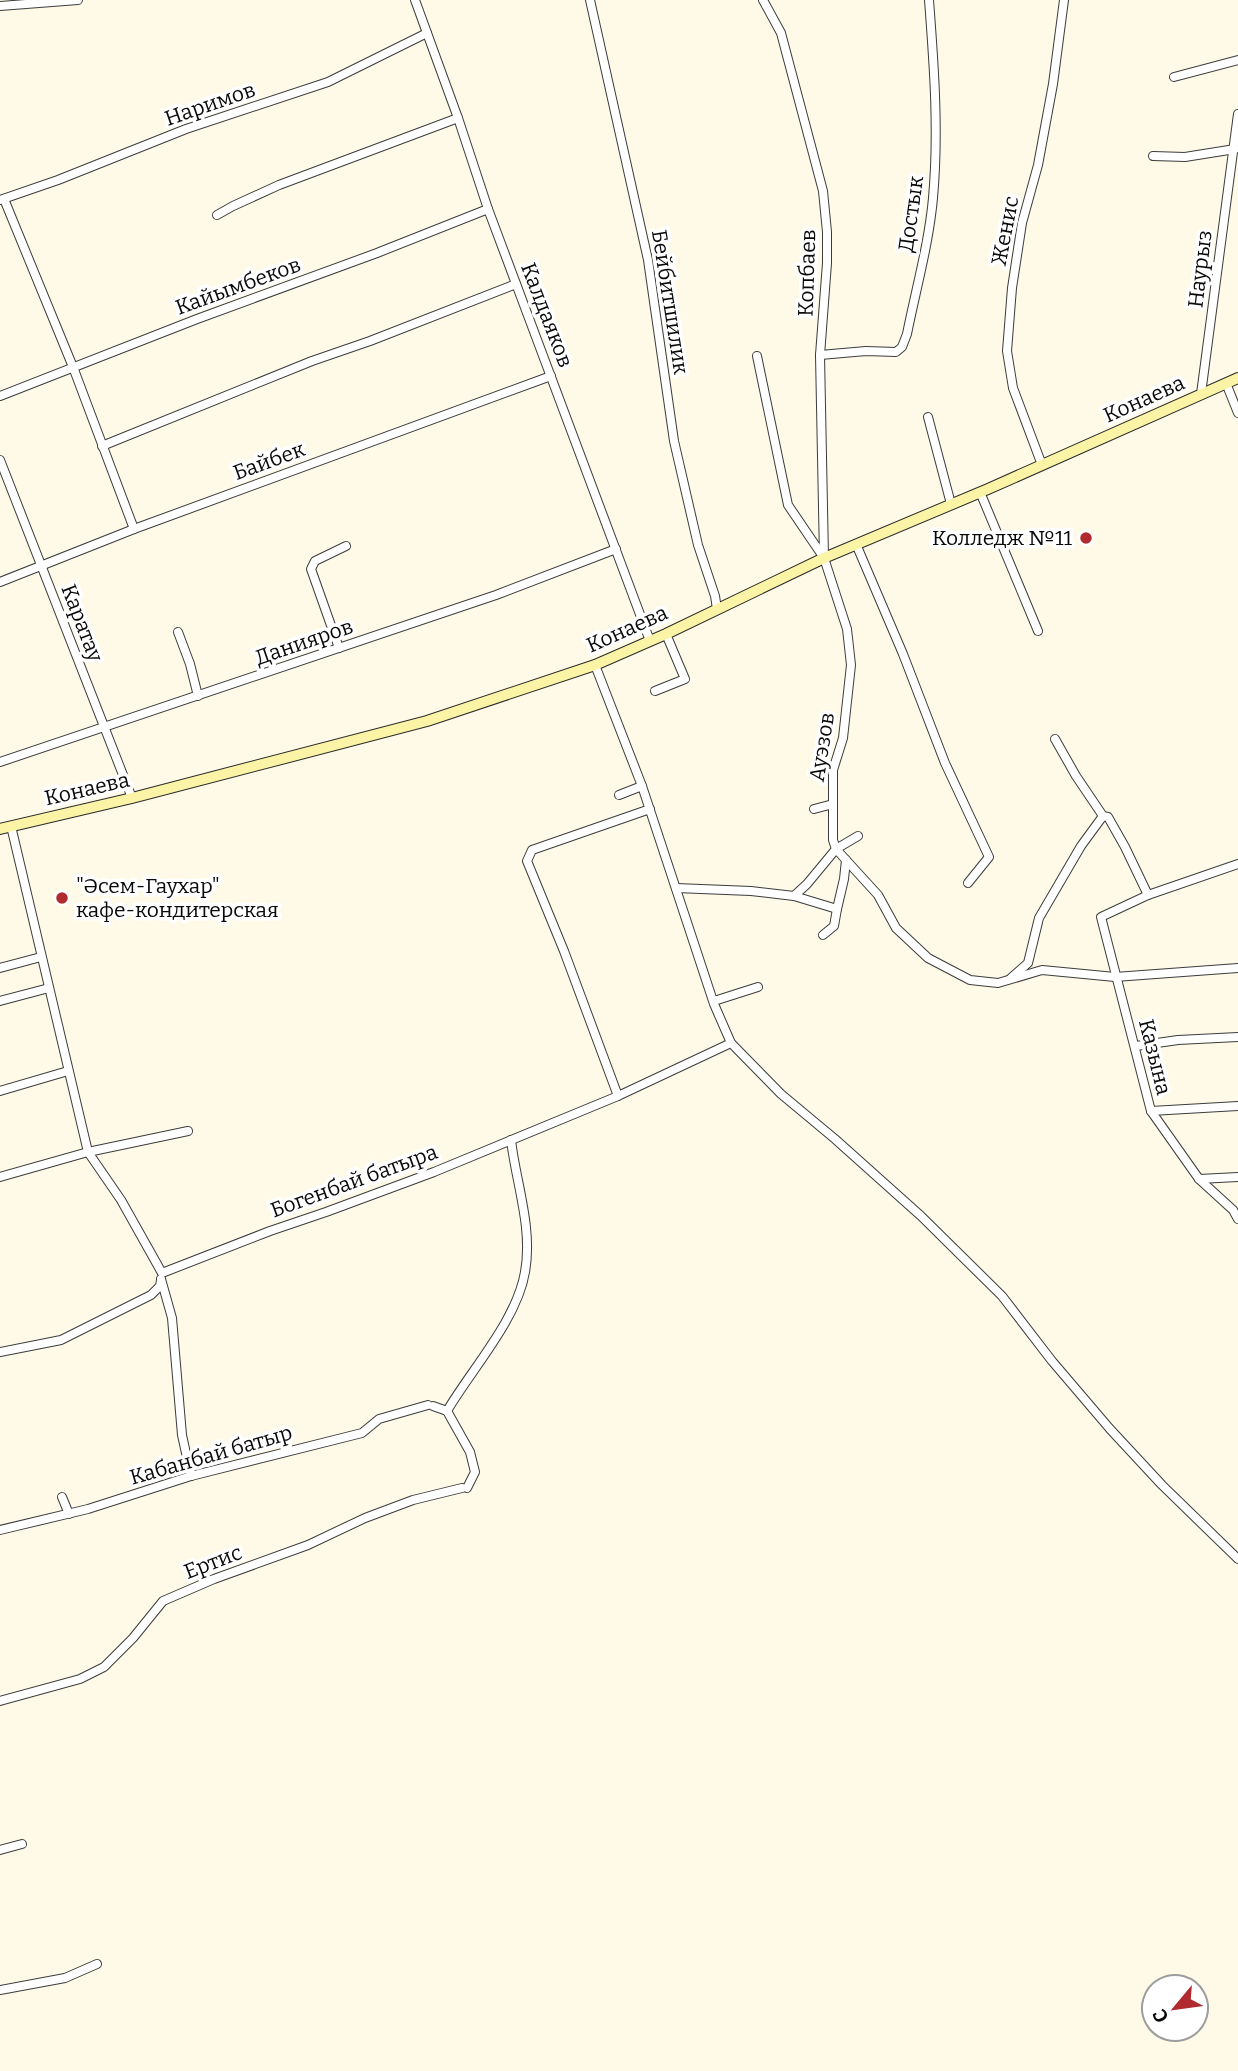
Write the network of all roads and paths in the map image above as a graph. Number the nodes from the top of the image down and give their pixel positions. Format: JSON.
{"nodes":[{"id":1,"x":78,"y":0,"type":"edge"},
{"id":2,"x":415,"y":0,"type":"edge"},
{"id":3,"x":590,"y":0,"type":"edge"},
{"id":4,"x":763,"y":0,"type":"edge"},
{"id":5,"x":929,"y":0,"type":"edge"},
{"id":6,"x":1064,"y":0,"type":"edge"},
{"id":7,"x":0,"y":6,"type":"edge"},
{"id":8,"x":427,"y":33,"type":"junction"},
{"id":9,"x":1238,"y":60,"type":"edge"},
{"id":10,"x":1174,"y":77,"type":"dead end"},
{"id":11,"x":1238,"y":114,"type":"edge"},
{"id":12,"x":458,"y":118,"type":"junction"},
{"id":13,"x":1236,"y":149,"type":"edge"},
{"id":14,"x":1153,"y":156,"type":"dead end"},
{"id":15,"x":2,"y":200,"type":"edge"},
{"id":16,"x":488,"y":209,"type":"junction"},
{"id":17,"x":217,"y":215,"type":"dead end"},
{"id":18,"x":516,"y":284,"type":"junction"},
{"id":19,"x":820,"y":355,"type":"junction"},
{"id":20,"x":757,"y":356,"type":"dead end"},
{"id":21,"x":73,"y":367,"type":"junction"},
{"id":22,"x":551,"y":376,"type":"junction"},
{"id":23,"x":1238,"y":378,"type":"edge"},
{"id":24,"x":1226,"y":383,"type":"junction"},
{"id":25,"x":1201,"y":394,"type":"junction"},
{"id":26,"x":0,"y":396,"type":"edge"},
{"id":27,"x":1238,"y":413,"type":"edge"},
{"id":28,"x":929,"y":417,"type":"dead end"},
{"id":29,"x":102,"y":446,"type":"junction"},
{"id":30,"x":0,"y":460,"type":"edge"},
{"id":31,"x":1042,"y":465,"type":"junction"},
{"id":32,"x":980,"y":492,"type":"junction"},
{"id":33,"x":951,"y":504,"type":"junction"},
{"id":34,"x":134,"y":529,"type":"junction"},
{"id":35,"x":856,"y":544,"type":"junction"},
{"id":36,"x":346,"y":546,"type":"dead end"},
{"id":37,"x":617,"y":549,"type":"junction"},
{"id":38,"x":824,"y":558,"type":"junction"},
{"id":39,"x":41,"y":566,"type":"junction"},
{"id":40,"x":0,"y":582,"type":"edge"},
{"id":41,"x":717,"y":609,"type":"junction"},
{"id":42,"x":1038,"y":631,"type":"dead end"},
{"id":43,"x":178,"y":632,"type":"dead end"},
{"id":44,"x":666,"y":634,"type":"junction"},
{"id":45,"x":650,"y":641,"type":"junction"},
{"id":46,"x":339,"y":648,"type":"junction"},
{"id":47,"x":595,"y":665,"type":"junction"},
{"id":48,"x":655,"y":691,"type":"dead end"},
{"id":49,"x":198,"y":696,"type":"junction"},
{"id":50,"x":104,"y":727,"type":"junction"},
{"id":51,"x":1055,"y":739,"type":"dead end"},
{"id":52,"x":0,"y":762,"type":"edge"},
{"id":53,"x":642,"y":786,"type":"junction"},
{"id":54,"x":619,"y":795,"type":"dead end"},
{"id":55,"x":132,"y":798,"type":"junction"},
{"id":56,"x":833,"y":804,"type":"junction"},
{"id":57,"x":650,"y":809,"type":"junction"},
{"id":58,"x":814,"y":809,"type":"dead end"},
{"id":59,"x":1103,"y":816,"type":"junction"},
{"id":60,"x":6,"y":828,"type":"edge"},
{"id":61,"x":859,"y":836,"type":"dead end"},
{"id":62,"x":836,"y":849,"type":"junction"},
{"id":63,"x":845,"y":860,"type":"junction"},
{"id":64,"x":1238,"y":864,"type":"edge"},
{"id":65,"x":968,"y":883,"type":"dead end"},
{"id":66,"x":676,"y":888,"type":"junction"},
{"id":67,"x":1148,"y":895,"type":"junction"},
{"id":68,"x":793,"y":896,"type":"junction"},
{"id":69,"x":836,"y":909,"type":"junction"},
{"id":70,"x":823,"y":934,"type":"dead end"},
{"id":71,"x":41,"y":957,"type":"junction"},
{"id":72,"x":0,"y":968,"type":"edge"},
{"id":73,"x":1238,"y":968,"type":"edge"},
{"id":74,"x":1115,"y":977,"type":"junction"},
{"id":75,"x":1009,"y":980,"type":"junction"},
{"id":76,"x":758,"y":987,"type":"dead end"},
{"id":77,"x":49,"y":988,"type":"junction"},
{"id":78,"x":0,"y":1001,"type":"edge"},
{"id":79,"x":714,"y":1001,"type":"junction"},
{"id":80,"x":1238,"y":1037,"type":"edge"},
{"id":81,"x":731,"y":1043,"type":"junction"},
{"id":82,"x":1136,"y":1046,"type":"junction"},
{"id":83,"x":68,"y":1071,"type":"junction"},
{"id":84,"x":0,"y":1091,"type":"edge"},
{"id":85,"x":618,"y":1096,"type":"junction"},
{"id":86,"x":1238,"y":1106,"type":"edge"},
{"id":87,"x":1151,"y":1111,"type":"junction"},
{"id":88,"x":188,"y":1131,"type":"dead end"},
{"id":89,"x":511,"y":1140,"type":"junction"},
{"id":90,"x":88,"y":1152,"type":"junction"},
{"id":91,"x":0,"y":1177,"type":"edge"},
{"id":92,"x":1238,"y":1177,"type":"edge"},
{"id":93,"x":1199,"y":1178,"type":"junction"},
{"id":94,"x":1238,"y":1219,"type":"edge"},
{"id":95,"x":161,"y":1276,"type":"junction"},
{"id":96,"x":0,"y":1352,"type":"edge"},
{"id":97,"x":446,"y":1412,"type":"junction"},
{"id":98,"x":191,"y":1476,"type":"junction"},
{"id":99,"x":62,"y":1497,"type":"dead end"},
{"id":100,"x":68,"y":1514,"type":"junction"},
{"id":101,"x":0,"y":1530,"type":"edge"},
{"id":102,"x":1238,"y":1559,"type":"edge"},
{"id":103,"x":0,"y":1701,"type":"edge"},
{"id":104,"x":22,"y":1844,"type":"dead end"},
{"id":105,"x":0,"y":1850,"type":"edge"},
{"id":106,"x":97,"y":1964,"type":"dead end"},
{"id":107,"x":0,"y":1990,"type":"edge"}],
"edges":[{"from":1,"to":7,"type":"street"},
{"from":2,"to":8,"type":"street","name":"Калдаяков"},
{"from":3,"to":41,"type":"street","name":"Бейбитшилик"},
{"from":4,"to":19,"type":"street","name":"Копбаев"},
{"from":5,"to":19,"type":"street","name":"Достык"},
{"from":6,"to":31,"type":"street","name":"Женис"},
{"from":8,"to":12,"type":"street","name":"Калдаяков"},
{"from":8,"to":15,"type":"street","name":"Наримов"},
{"from":9,"to":10,"type":"street"},
{"from":11,"to":13,"type":"street","name":"Наурыз"},
{"from":12,"to":16,"type":"street","name":"Калдаяков"},
{"from":12,"to":17,"type":"street"},
{"from":13,"to":14,"type":"street"},
{"from":13,"to":25,"type":"street","name":"Наурыз"},
{"from":15,"to":21,"type":"street"},
{"from":16,"to":18,"type":"street","name":"Калдаяков"},
{"from":16,"to":21,"type":"street","name":"Кайымбеков"},
{"from":18,"to":22,"type":"street","name":"Калдаяков"},
{"from":18,"to":29,"type":"street"},
{"from":19,"to":38,"type":"street","name":"Копбаев"},
{"from":20,"to":38,"type":"street"},
{"from":21,"to":26,"type":"street","name":"Кайымбеков"},
{"from":21,"to":29,"type":"street"},
{"from":22,"to":34,"type":"street","name":"Байбек"},
{"from":22,"to":37,"type":"street","name":"Калдаяков"},
{"from":23,"to":24,"type":"main road","name":"Конаева"},
{"from":24,"to":25,"type":"main road","name":"Конаева"},
{"from":24,"to":27,"type":"street"},
{"from":25,"to":31,"type":"main road","name":"Конаева"},
{"from":28,"to":33,"type":"street"},
{"from":29,"to":34,"type":"street"},
{"from":30,"to":39,"type":"street","name":"Каратау"},
{"from":31,"to":32,"type":"main road","name":"Конаева"},
{"from":32,"to":33,"type":"main road","name":"Конаева"},
{"from":32,"to":42,"type":"street"},
{"from":33,"to":35,"type":"main road","name":"Конаева"},
{"from":34,"to":39,"type":"street","name":"Байбек"},
{"from":35,"to":38,"type":"main road","name":"Конаева"},
{"from":35,"to":65,"type":"street"},
{"from":36,"to":46,"type":"street"},
{"from":37,"to":45,"type":"street","name":"Калдаяков"},
{"from":37,"to":46,"type":"street","name":"Данияров"},
{"from":38,"to":41,"type":"main road","name":"Конаева"},
{"from":38,"to":56,"type":"street","name":"Ауэзов"},
{"from":39,"to":40,"type":"street","name":"Байбек"},
{"from":39,"to":50,"type":"street","name":"Каратау"},
{"from":41,"to":44,"type":"main road","name":"Конаева"},
{"from":43,"to":49,"type":"street"},
{"from":44,"to":45,"type":"main road","name":"Конаева"},
{"from":44,"to":48,"type":"street"},
{"from":45,"to":47,"type":"main road","name":"Конаева"},
{"from":46,"to":49,"type":"street","name":"Данияров"},
{"from":47,"to":53,"type":"street"},
{"from":47,"to":55,"type":"main road","name":"Конаева"},
{"from":49,"to":50,"type":"street","name":"Данияров"},
{"from":50,"to":52,"type":"street","name":"Данияров"},
{"from":50,"to":55,"type":"street","name":"Каратау"},
{"from":51,"to":59,"type":"street"},
{"from":53,"to":54,"type":"street"},
{"from":53,"to":57,"type":"street"},
{"from":55,"to":60,"type":"main road","name":"Конаева"},
{"from":56,"to":58,"type":"street"},
{"from":56,"to":62,"type":"street","name":"Ауэзов"},
{"from":57,"to":66,"type":"street"},
{"from":57,"to":85,"type":"street"},
{"from":59,"to":67,"type":"street"},
{"from":59,"to":75,"type":"street"},
{"from":60,"to":71,"type":"street"},
{"from":61,"to":62,"type":"street"},
{"from":62,"to":63,"type":"street"},
{"from":62,"to":68,"type":"street"},
{"from":63,"to":69,"type":"street"},
{"from":63,"to":75,"type":"street"},
{"from":64,"to":67,"type":"street"},
{"from":66,"to":68,"type":"street"},
{"from":66,"to":79,"type":"street"},
{"from":67,"to":74,"type":"street","name":"Казына"},
{"from":68,"to":69,"type":"street"},
{"from":69,"to":70,"type":"street"},
{"from":71,"to":72,"type":"street"},
{"from":71,"to":77,"type":"street"},
{"from":73,"to":74,"type":"street"},
{"from":74,"to":75,"type":"street"},
{"from":74,"to":82,"type":"street","name":"Казына"},
{"from":76,"to":79,"type":"street"},
{"from":77,"to":78,"type":"street"},
{"from":77,"to":83,"type":"street"},
{"from":79,"to":81,"type":"street"},
{"from":80,"to":82,"type":"street"},
{"from":81,"to":85,"type":"street","name":"Богенбай батыра"},
{"from":81,"to":102,"type":"street"},
{"from":82,"to":87,"type":"street","name":"Казына"},
{"from":83,"to":84,"type":"street"},
{"from":83,"to":90,"type":"street"},
{"from":85,"to":89,"type":"street","name":"Богенбай батыра"},
{"from":86,"to":87,"type":"street"},
{"from":87,"to":93,"type":"street","name":"Казына"},
{"from":88,"to":90,"type":"street"},
{"from":89,"to":95,"type":"street","name":"Богенбай батыра"},
{"from":89,"to":97,"type":"street"},
{"from":90,"to":91,"type":"street"},
{"from":90,"to":95,"type":"street"},
{"from":92,"to":93,"type":"street"},
{"from":93,"to":94,"type":"street","name":"Казына"},
{"from":95,"to":96,"type":"street","name":"Богенбай батыра"},
{"from":95,"to":98,"type":"street"},
{"from":97,"to":98,"type":"street","name":"Кабанбай батыр"},
{"from":97,"to":103,"type":"street","name":"Ертис"},
{"from":98,"to":100,"type":"street","name":"Кабанбай батыр"},
{"from":99,"to":100,"type":"street"},
{"from":100,"to":101,"type":"street","name":"Кабанбай батыр"},
{"from":104,"to":105,"type":"street"},
{"from":106,"to":107,"type":"street"}]}
